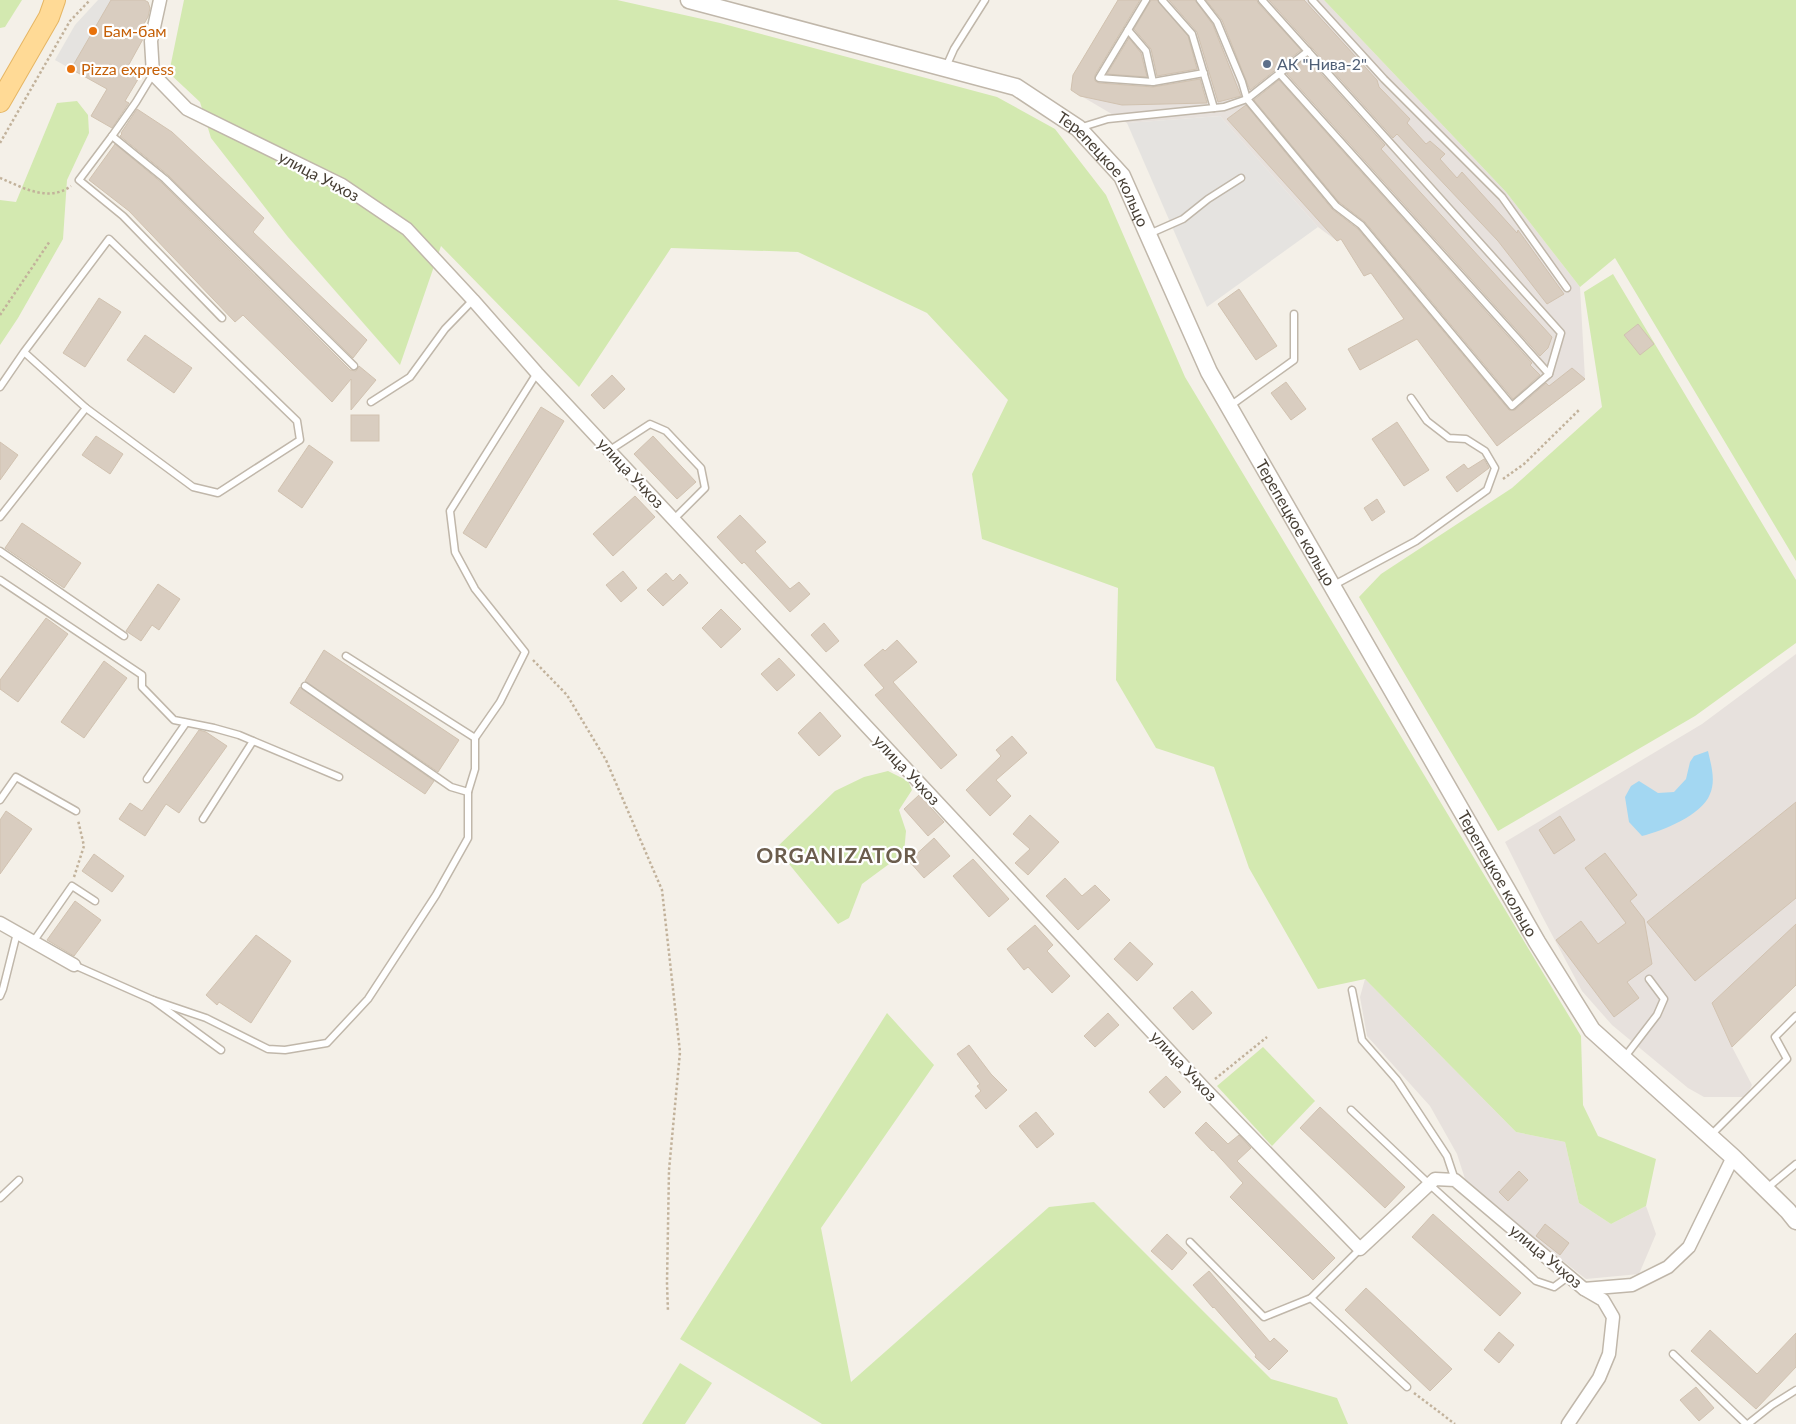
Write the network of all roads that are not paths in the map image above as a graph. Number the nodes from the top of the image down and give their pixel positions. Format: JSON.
{"nodes":[{"id":1,"x":55,"y":0,"type":"edge"},
{"id":2,"x":160,"y":0,"type":"edge"},
{"id":3,"x":689,"y":0,"type":"edge"},
{"id":4,"x":984,"y":0,"type":"edge"},
{"id":5,"x":1146,"y":0,"type":"edge"},
{"id":6,"x":1162,"y":0,"type":"edge"},
{"id":7,"x":1200,"y":0,"type":"edge"},
{"id":8,"x":1262,"y":0,"type":"edge"},
{"id":9,"x":1312,"y":0,"type":"edge"},
{"id":10,"x":720,"y":4,"type":"edge"},
{"id":11,"x":1128,"y":30,"type":"junction"},
{"id":12,"x":1308,"y":51,"type":"junction"},
{"id":13,"x":946,"y":68,"type":"junction"},
{"id":14,"x":1204,"y":73,"type":"junction"},
{"id":15,"x":1279,"y":73,"type":"junction"},
{"id":16,"x":153,"y":74,"type":"junction"},
{"id":17,"x":1153,"y":82,"type":"junction"},
{"id":18,"x":3,"y":90,"type":"edge"},
{"id":19,"x":1246,"y":99,"type":"junction"},
{"id":20,"x":1214,"y":108,"type":"junction"},
{"id":21,"x":1078,"y":128,"type":"junction"},
{"id":22,"x":112,"y":136,"type":"junction"},
{"id":23,"x":1240,"y":178,"type":"dead end"},
{"id":24,"x":1148,"y":234,"type":"junction"},
{"id":25,"x":1567,"y":288,"type":"dead end"},
{"id":26,"x":473,"y":300,"type":"junction"},
{"id":27,"x":1294,"y":314,"type":"dead end"},
{"id":28,"x":222,"y":318,"type":"dead end"},
{"id":29,"x":24,"y":352,"type":"junction"},
{"id":30,"x":354,"y":366,"type":"dead end"},
{"id":31,"x":537,"y":373,"type":"junction"},
{"id":32,"x":1549,"y":374,"type":"junction"},
{"id":33,"x":0,"y":387,"type":"edge"},
{"id":34,"x":1411,"y":398,"type":"dead end"},
{"id":35,"x":371,"y":402,"type":"dead end"},
{"id":36,"x":1229,"y":406,"type":"junction"},
{"id":37,"x":86,"y":408,"type":"junction"},
{"id":38,"x":610,"y":450,"type":"junction"},
{"id":39,"x":0,"y":517,"type":"edge"},
{"id":40,"x":674,"y":519,"type":"junction"},
{"id":41,"x":0,"y":551,"type":"edge"},
{"id":42,"x":0,"y":580,"type":"edge"},
{"id":43,"x":1332,"y":586,"type":"junction"},
{"id":44,"x":124,"y":636,"type":"dead end"},
{"id":45,"x":346,"y":656,"type":"dead end"},
{"id":46,"x":305,"y":686,"type":"dead end"},
{"id":47,"x":186,"y":722,"type":"junction"},
{"id":48,"x":475,"y":738,"type":"junction"},
{"id":49,"x":253,"y":741,"type":"junction"},
{"id":50,"x":339,"y":777,"type":"dead end"},
{"id":51,"x":147,"y":779,"type":"dead end"},
{"id":52,"x":468,"y":792,"type":"junction"},
{"id":53,"x":0,"y":800,"type":"edge"},
{"id":54,"x":76,"y":810,"type":"road end"},
{"id":55,"x":203,"y":820,"type":"dead end"},
{"id":56,"x":95,"y":901,"type":"dead end"},
{"id":57,"x":0,"y":923,"type":"edge"},
{"id":58,"x":18,"y":933,"type":"junction"},
{"id":59,"x":33,"y":942,"type":"junction"},
{"id":60,"x":74,"y":965,"type":"joint"},
{"id":61,"x":1649,"y":980,"type":"dead end"},
{"id":62,"x":1352,"y":990,"type":"dead end"},
{"id":63,"x":0,"y":996,"type":"edge"},
{"id":64,"x":153,"y":1000,"type":"junction"},
{"id":65,"x":1796,"y":1016,"type":"edge"},
{"id":66,"x":221,"y":1050,"type":"dead end"},
{"id":67,"x":1623,"y":1059,"type":"junction"},
{"id":68,"x":1351,"y":1110,"type":"dead end"},
{"id":69,"x":1710,"y":1136,"type":"junction"},
{"id":70,"x":1733,"y":1157,"type":"junction"},
{"id":71,"x":1796,"y":1164,"type":"edge"},
{"id":72,"x":19,"y":1180,"type":"dead end"},
{"id":73,"x":1455,"y":1180,"type":"junction"},
{"id":74,"x":1429,"y":1184,"type":"junction"},
{"id":75,"x":1766,"y":1189,"type":"junction"},
{"id":76,"x":0,"y":1198,"type":"edge"},
{"id":77,"x":1796,"y":1221,"type":"edge"},
{"id":78,"x":1190,"y":1242,"type":"dead end"},
{"id":79,"x":1360,"y":1248,"type":"junction"},
{"id":80,"x":1569,"y":1276,"type":"junction"},
{"id":81,"x":1584,"y":1288,"type":"junction"},
{"id":82,"x":1311,"y":1298,"type":"junction"},
{"id":83,"x":1674,"y":1354,"type":"dead end"},
{"id":84,"x":1407,"y":1388,"type":"road end"},
{"id":85,"x":1796,"y":1390,"type":"edge"},
{"id":86,"x":1568,"y":1424,"type":"edge"},
{"id":87,"x":1747,"y":1424,"type":"edge"}],
"edges":[{"from":1,"to":18,"type":"main road"},
{"from":2,"to":16,"type":"street"},
{"from":3,"to":10,"type":"street","name":"Терепецкое кольцо"},
{"from":4,"to":13,"type":"lane"},
{"from":5,"to":11,"type":"lane"},
{"from":6,"to":14,"type":"lane"},
{"from":7,"to":19,"type":"lane"},
{"from":8,"to":12,"type":"lane"},
{"from":9,"to":25,"type":"lane"},
{"from":10,"to":13,"type":"street","name":"Терепецкое кольцо"},
{"from":11,"to":17,"type":"lane"},
{"from":11,"to":17,"type":"lane"},
{"from":12,"to":15,"type":"lane"},
{"from":12,"to":32,"type":"lane"},
{"from":13,"to":21,"type":"street","name":"Терепецкое кольцо"},
{"from":14,"to":17,"type":"lane"},
{"from":14,"to":20,"type":"lane"},
{"from":15,"to":19,"type":"lane"},
{"from":15,"to":32,"type":"lane"},
{"from":16,"to":22,"type":"lane"},
{"from":16,"to":26,"type":"street","name":"улица Учхоз"},
{"from":19,"to":20,"type":"lane"},
{"from":19,"to":32,"type":"lane"},
{"from":20,"to":21,"type":"lane"},
{"from":21,"to":24,"type":"street","name":"Терепецкое кольцо"},
{"from":22,"to":28,"type":"lane"},
{"from":22,"to":30,"type":"lane"},
{"from":23,"to":24,"type":"lane"},
{"from":24,"to":36,"type":"street","name":"Терепецкое кольцо"},
{"from":26,"to":31,"type":"street","name":"улица Учхоз"},
{"from":26,"to":35,"type":"lane"},
{"from":27,"to":36,"type":"lane"},
{"from":29,"to":33,"type":"lane"},
{"from":29,"to":37,"type":"lane"},
{"from":29,"to":37,"type":"lane"},
{"from":31,"to":38,"type":"street","name":"улица Учхоз"},
{"from":31,"to":48,"type":"lane"},
{"from":34,"to":43,"type":"lane"},
{"from":36,"to":43,"type":"street","name":"Терепецкое кольцо"},
{"from":37,"to":39,"type":"lane"},
{"from":38,"to":40,"type":"street","name":"улица Учхоз"},
{"from":38,"to":40,"type":"lane"},
{"from":40,"to":79,"type":"street","name":"улица Учхоз"},
{"from":41,"to":44,"type":"lane"},
{"from":42,"to":47,"type":"lane"},
{"from":43,"to":67,"type":"street","name":"Терепецкое кольцо"},
{"from":45,"to":48,"type":"lane"},
{"from":46,"to":52,"type":"lane"},
{"from":47,"to":49,"type":"lane"},
{"from":47,"to":51,"type":"lane"},
{"from":48,"to":52,"type":"lane"},
{"from":49,"to":50,"type":"lane"},
{"from":49,"to":55,"type":"lane"},
{"from":52,"to":64,"type":"lane"},
{"from":53,"to":54,"type":"lane"},
{"from":56,"to":59,"type":"lane"},
{"from":57,"to":58,"type":"street"},
{"from":58,"to":59,"type":"street"},
{"from":58,"to":63,"type":"lane"},
{"from":59,"to":60,"type":"street"},
{"from":60,"to":64,"type":"lane"},
{"from":61,"to":67,"type":"lane"},
{"from":62,"to":73,"type":"lane"},
{"from":64,"to":66,"type":"lane"},
{"from":65,"to":69,"type":"lane"},
{"from":67,"to":69,"type":"street","name":"Терепецкое кольцо"},
{"from":68,"to":74,"type":"lane"},
{"from":69,"to":70,"type":"street","name":"Терепецкое кольцо"},
{"from":70,"to":75,"type":"street","name":"Терепецкое кольцо"},
{"from":70,"to":81,"type":"street"},
{"from":71,"to":75,"type":"lane"},
{"from":72,"to":76,"type":"lane"},
{"from":73,"to":74,"type":"street"},
{"from":73,"to":80,"type":"street","name":"улица Учхоз"},
{"from":74,"to":79,"type":"street"},
{"from":74,"to":80,"type":"lane"},
{"from":75,"to":77,"type":"street","name":"Терепецкое кольцо"},
{"from":78,"to":82,"type":"lane"},
{"from":79,"to":82,"type":"lane"},
{"from":80,"to":81,"type":"street","name":"улица Учхоз"},
{"from":81,"to":86,"type":"street","name":"улица Учхоз"},
{"from":82,"to":84,"type":"lane"},
{"from":83,"to":87,"type":"lane"},
{"from":85,"to":87,"type":"lane"}]}
